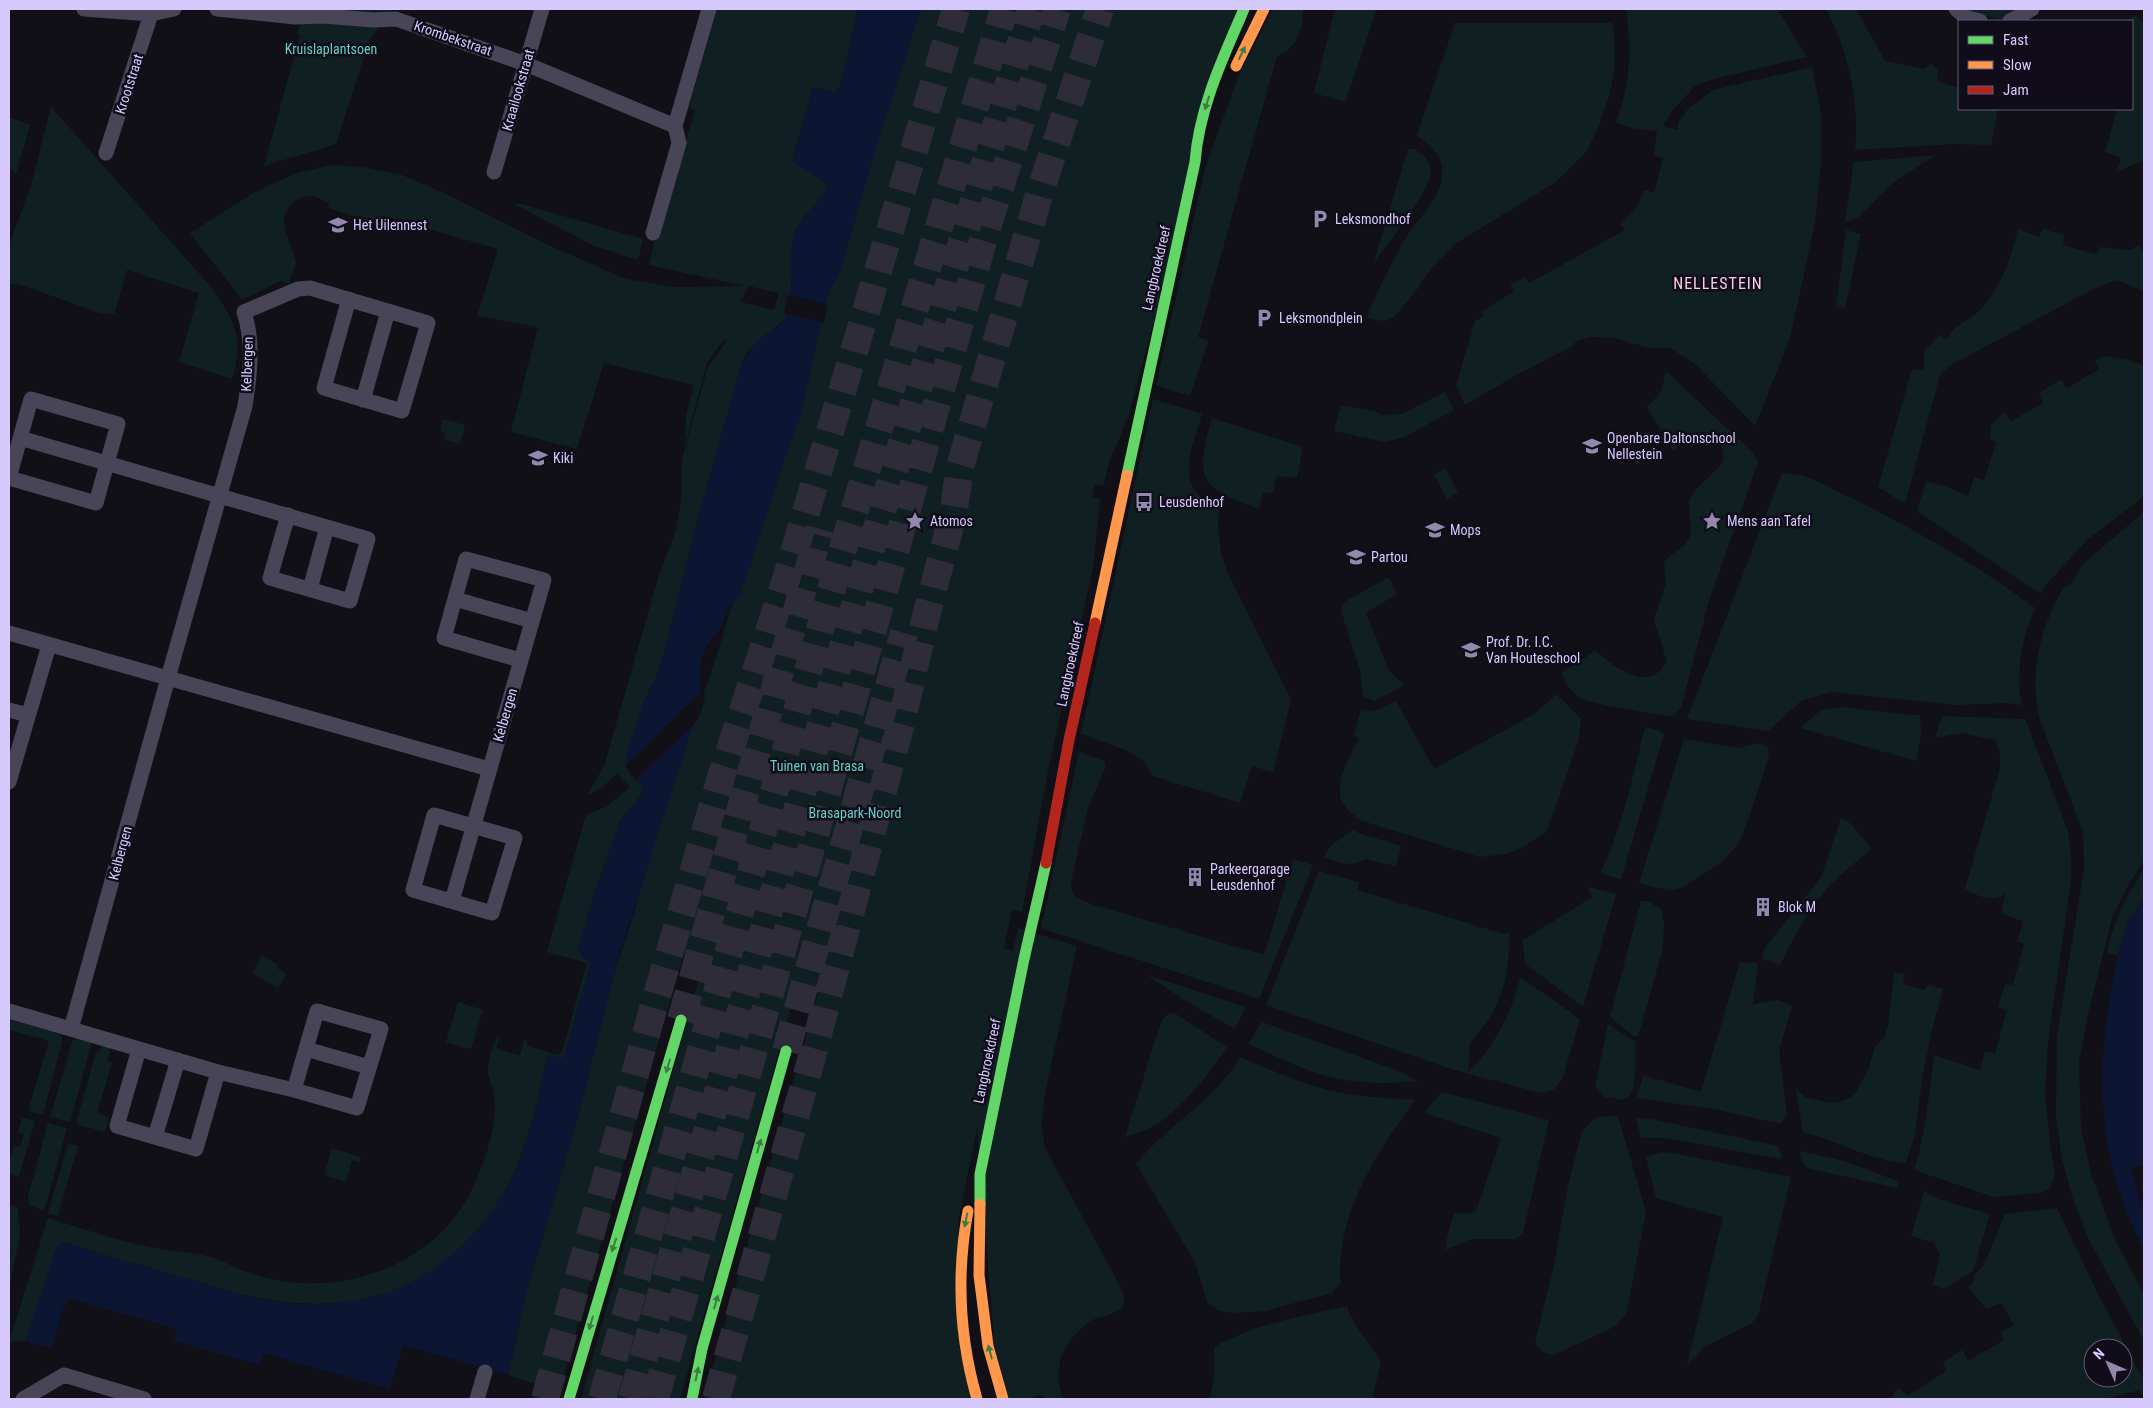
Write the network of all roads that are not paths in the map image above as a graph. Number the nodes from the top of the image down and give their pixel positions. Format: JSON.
{"nodes":[{"id":1,"x":84,"y":9,"type":"edge"},
{"id":2,"x":174,"y":9,"type":"edge"},
{"id":3,"x":217,"y":9,"type":"edge"},
{"id":4,"x":542,"y":9,"type":"edge"},
{"id":5,"x":709,"y":9,"type":"edge"},
{"id":6,"x":1244,"y":9,"type":"edge"},
{"id":7,"x":1264,"y":9,"type":"edge"},
{"id":8,"x":1956,"y":9,"type":"edge"},
{"id":9,"x":2032,"y":9,"type":"edge"},
{"id":10,"x":325,"y":12,"type":"edge"},
{"id":11,"x":151,"y":14,"type":"junction"},
{"id":12,"x":397,"y":14,"type":"edge"},
{"id":13,"x":1976,"y":20,"type":"edge"},
{"id":14,"x":2012,"y":20,"type":"edge"},
{"id":15,"x":526,"y":64,"type":"junction"},
{"id":16,"x":1231,"y":77,"type":"dead end"},
{"id":17,"x":1214,"y":121,"type":"dead end"},
{"id":18,"x":675,"y":126,"type":"junction"},
{"id":19,"x":106,"y":153,"type":"dead end"},
{"id":20,"x":1195,"y":162,"type":"junction"},
{"id":21,"x":494,"y":172,"type":"dead end"},
{"id":22,"x":653,"y":233,"type":"dead end"},
{"id":23,"x":349,"y":299,"type":"junction"},
{"id":24,"x":388,"y":311,"type":"junction"},
{"id":25,"x":363,"y":400,"type":"junction"},
{"id":26,"x":20,"y":438,"type":"junction"},
{"id":27,"x":107,"y":463,"type":"junction"},
{"id":28,"x":219,"y":494,"type":"junction"},
{"id":29,"x":288,"y":515,"type":"junction"},
{"id":30,"x":327,"y":527,"type":"junction"},
{"id":31,"x":310,"y":589,"type":"junction"},
{"id":32,"x":455,"y":599,"type":"junction"},
{"id":33,"x":532,"y":621,"type":"junction"},
{"id":34,"x":9,"y":633,"type":"edge"},
{"id":35,"x":49,"y":645,"type":"junction"},
{"id":36,"x":520,"y":660,"type":"junction"},
{"id":37,"x":168,"y":678,"type":"junction"},
{"id":38,"x":9,"y":710,"type":"edge"},
{"id":39,"x":28,"y":716,"type":"junction"},
{"id":40,"x":13,"y":754,"type":"edge"},
{"id":41,"x":489,"y":769,"type":"junction"},
{"id":42,"x":9,"y":782,"type":"edge"},
{"id":43,"x":473,"y":826,"type":"junction"},
{"id":44,"x":452,"y":901,"type":"junction"},
{"id":45,"x":9,"y":1011,"type":"edge"},
{"id":46,"x":681,"y":1020,"type":"tunnel mouth"},
{"id":47,"x":71,"y":1029,"type":"junction"},
{"id":48,"x":138,"y":1049,"type":"junction"},
{"id":49,"x":306,"y":1050,"type":"junction"},
{"id":50,"x":786,"y":1051,"type":"tunnel mouth"},
{"id":51,"x":178,"y":1060,"type":"junction"},
{"id":52,"x":369,"y":1068,"type":"junction"},
{"id":53,"x":218,"y":1072,"type":"junction"},
{"id":54,"x":294,"y":1090,"type":"junction"},
{"id":55,"x":156,"y":1137,"type":"junction"},
{"id":56,"x":980,"y":1174,"type":"junction"},
{"id":57,"x":484,"y":1372,"type":"dead end"},
{"id":58,"x":23,"y":1399,"type":"edge"},
{"id":59,"x":144,"y":1399,"type":"edge"},
{"id":60,"x":477,"y":1399,"type":"edge"},
{"id":61,"x":569,"y":1399,"type":"edge"},
{"id":62,"x":692,"y":1399,"type":"edge"},
{"id":63,"x":978,"y":1399,"type":"edge"},
{"id":64,"x":1003,"y":1399,"type":"edge"}],
"edges":[{"from":1,"to":11,"type":"street"},
{"from":2,"to":11,"type":"street"},
{"from":3,"to":10,"type":"street","name":"Krombekstraat"},
{"from":4,"to":15,"type":"street","name":"Kraailookstraat"},
{"from":5,"to":18,"type":"street"},
{"from":6,"to":20,"type":"main road","name":"Langbroekdreef","one_way":true},
{"from":16,"to":7,"type":"main road","one_way":true},
{"from":8,"to":13,"type":"street"},
{"from":9,"to":14,"type":"street"},
{"from":10,"to":12,"type":"street","name":"Krombekstraat"},
{"from":11,"to":19,"type":"street","name":"Krootstraat"},
{"from":12,"to":15,"type":"street","name":"Krombekstraat"},
{"from":15,"to":18,"type":"street","name":"Krombekstraat"},
{"from":15,"to":21,"type":"street","name":"Kraailookstraat"},
{"from":17,"to":20,"type":"main road","name":"Langbroekdreef"},
{"from":18,"to":22,"type":"street"},
{"from":20,"to":56,"type":"main road","name":"Langbroekdreef"},
{"from":23,"to":24,"type":"street","name":"Kelbergen"},
{"from":23,"to":25,"type":"street","name":"Kelbergen"},
{"from":23,"to":28,"type":"street","name":"Kelbergen"},
{"from":24,"to":25,"type":"street"},
{"from":24,"to":25,"type":"street","name":"Kelbergen"},
{"from":26,"to":27,"type":"street"},
{"from":26,"to":27,"type":"street"},
{"from":26,"to":27,"type":"street"},
{"from":27,"to":28,"type":"street"},
{"from":28,"to":29,"type":"street"},
{"from":28,"to":37,"type":"street","name":"Kelbergen"},
{"from":29,"to":30,"type":"street"},
{"from":29,"to":31,"type":"street"},
{"from":30,"to":31,"type":"street"},
{"from":30,"to":31,"type":"street"},
{"from":32,"to":33,"type":"street"},
{"from":32,"to":33,"type":"street","name":"Kelbergen"},
{"from":32,"to":36,"type":"street","name":"Kelbergen"},
{"from":33,"to":36,"type":"street","name":"Kelbergen"},
{"from":34,"to":35,"type":"street"},
{"from":35,"to":37,"type":"street"},
{"from":35,"to":39,"type":"street"},
{"from":36,"to":41,"type":"street","name":"Kelbergen"},
{"from":37,"to":41,"type":"street"},
{"from":37,"to":47,"type":"street","name":"Kelbergen"},
{"from":38,"to":39,"type":"street"},
{"from":39,"to":40,"type":"street"},
{"from":40,"to":42,"type":"street"},
{"from":41,"to":43,"type":"street","name":"Kelbergen"},
{"from":43,"to":44,"type":"street","name":"Kelbergen"},
{"from":43,"to":44,"type":"street"},
{"from":43,"to":44,"type":"street"},
{"from":45,"to":47,"type":"street"},
{"from":46,"to":61,"type":"main road","one_way":true},
{"from":47,"to":48,"type":"street"},
{"from":48,"to":51,"type":"street"},
{"from":48,"to":55,"type":"street"},
{"from":49,"to":52,"type":"street"},
{"from":49,"to":52,"type":"street"},
{"from":49,"to":54,"type":"street"},
{"from":62,"to":50,"type":"main road","one_way":true},
{"from":51,"to":53,"type":"street"},
{"from":51,"to":55,"type":"street"},
{"from":52,"to":54,"type":"street"},
{"from":53,"to":54,"type":"street"},
{"from":53,"to":55,"type":"street"},
{"from":56,"to":63,"type":"main road","name":"Langbroekdreef","one_way":true},
{"from":64,"to":56,"type":"main road","name":"Langbroekdreef","one_way":true},
{"from":57,"to":60,"type":"street"},
{"from":58,"to":59,"type":"street"}]}
